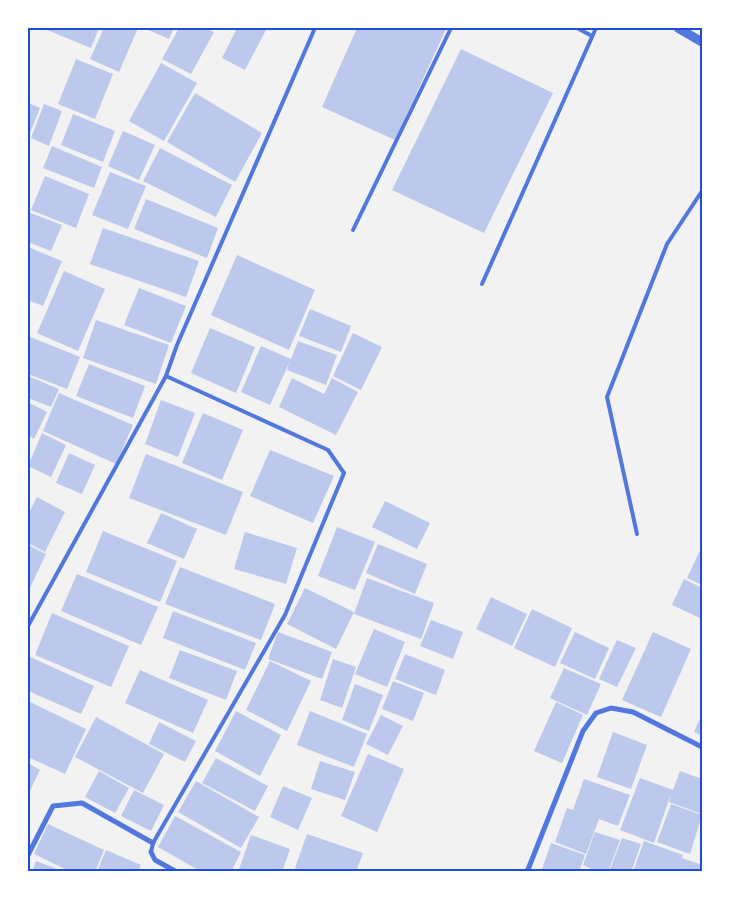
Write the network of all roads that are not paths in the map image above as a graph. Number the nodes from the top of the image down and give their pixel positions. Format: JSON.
{"nodes":[{"id":1,"x":315,"y":28,"type":"edge"},
{"id":2,"x":451,"y":28,"type":"edge"},
{"id":3,"x":577,"y":28,"type":"edge"},
{"id":4,"x":596,"y":28,"type":"edge"},
{"id":5,"x":678,"y":28,"type":"edge"},
{"id":6,"x":592,"y":36,"type":"junction"},
{"id":7,"x":702,"y":42,"type":"edge"},
{"id":8,"x":702,"y":191,"type":"edge"},
{"id":9,"x":353,"y":230,"type":"dead end"},
{"id":10,"x":482,"y":284,"type":"dead end"},
{"id":11,"x":166,"y":376,"type":"junction"},
{"id":12,"x":637,"y":534,"type":"dead end"},
{"id":13,"x":28,"y":626,"type":"edge"},
{"id":14,"x":702,"y":747,"type":"edge"},
{"id":15,"x":153,"y":843,"type":"junction"},
{"id":16,"x":151,"y":852,"type":"joint"},
{"id":17,"x":28,"y":855,"type":"edge"},
{"id":18,"x":177,"y":872,"type":"edge"},
{"id":19,"x":527,"y":872,"type":"edge"}],
"edges":[{"from":1,"to":11,"type":"lane"},
{"from":2,"to":9,"type":"lane"},
{"from":3,"to":6,"type":"lane"},
{"from":4,"to":6,"type":"lane"},
{"from":5,"to":7,"type":"street"},
{"from":6,"to":10,"type":"lane"},
{"from":8,"to":12,"type":"lane"},
{"from":11,"to":13,"type":"lane"},
{"from":11,"to":15,"type":"lane"},
{"from":14,"to":19,"type":"street"},
{"from":15,"to":16,"type":"lane"},
{"from":15,"to":17,"type":"street"},
{"from":16,"to":18,"type":"street"}]}
